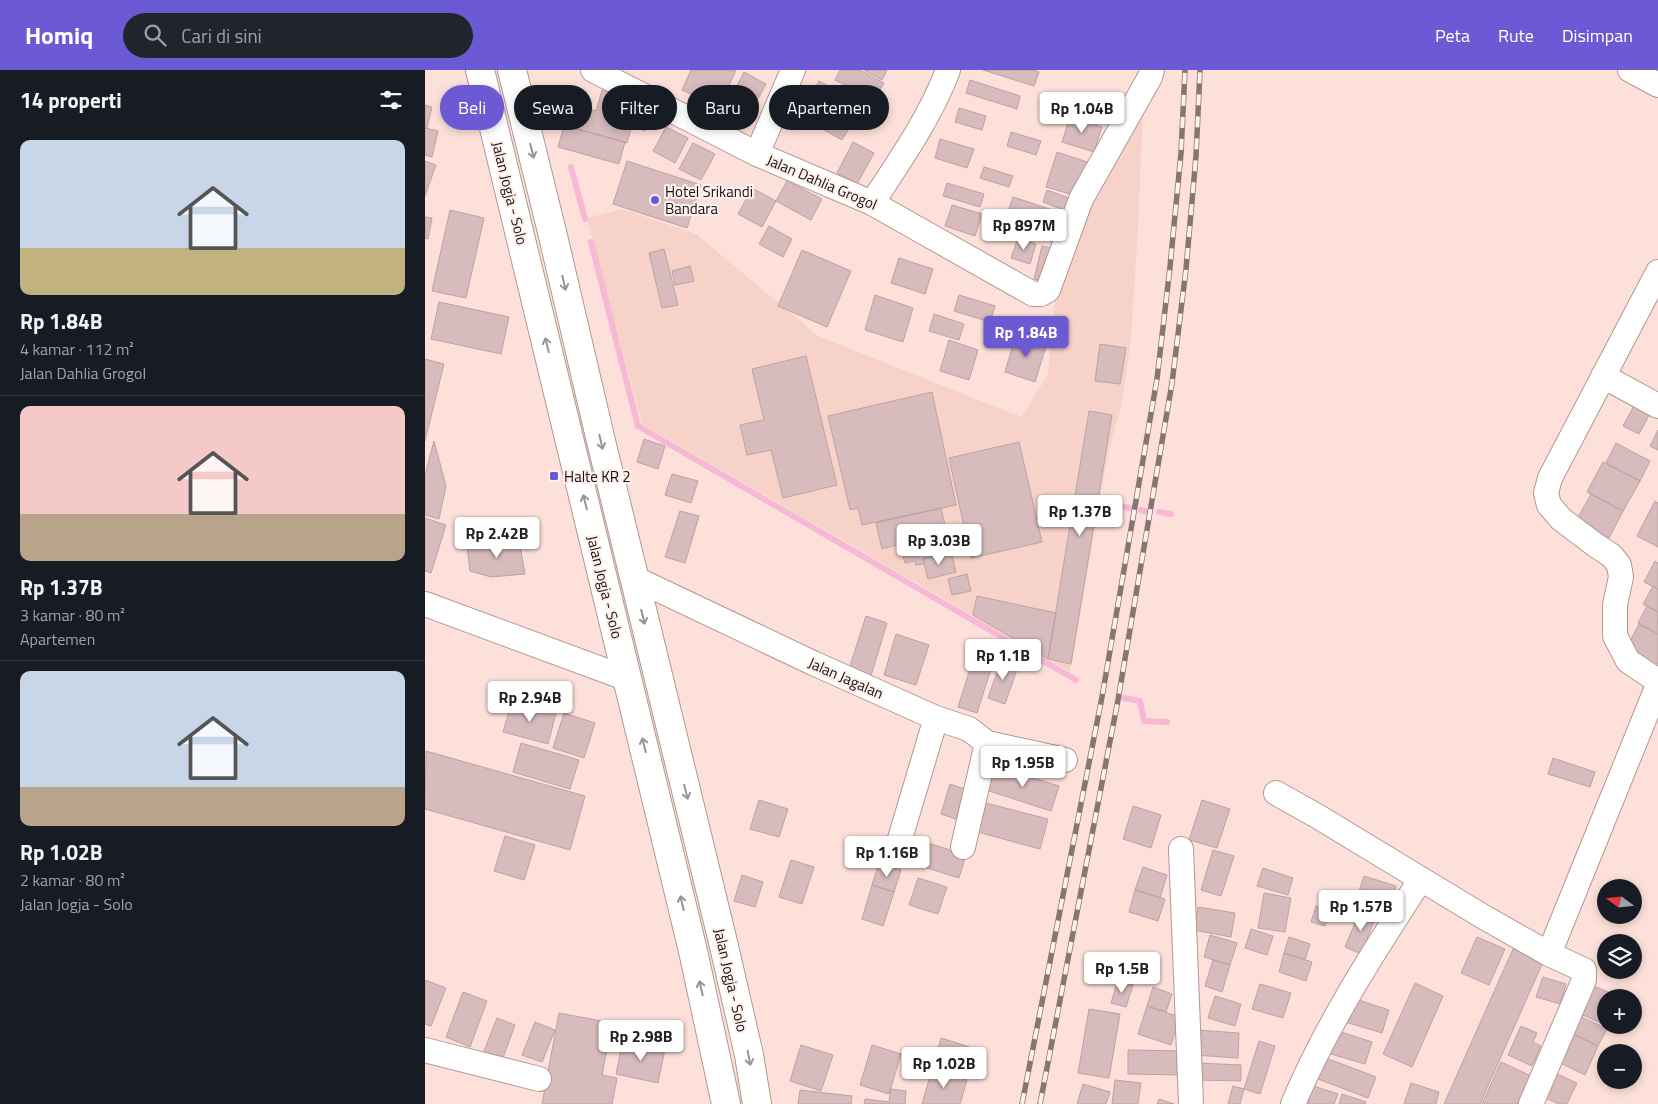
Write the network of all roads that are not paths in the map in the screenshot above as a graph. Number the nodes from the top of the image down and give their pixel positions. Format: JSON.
{"nodes":[{"id":1,"x":480,"y":70,"type":"edge"},
{"id":2,"x":512,"y":70,"type":"edge"},
{"id":3,"x":593,"y":70,"type":"edge"},
{"id":4,"x":793,"y":70,"type":"edge"},
{"id":5,"x":948,"y":70,"type":"edge"},
{"id":6,"x":1152,"y":70,"type":"edge"},
{"id":7,"x":1631,"y":70,"type":"edge"},
{"id":8,"x":1658,"y":84,"type":"edge"},
{"id":9,"x":757,"y":154,"type":"junction"},
{"id":10,"x":872,"y":202,"type":"junction"},
{"id":11,"x":553,"y":236,"type":"junction"},
{"id":12,"x":522,"y":244,"type":"junction"},
{"id":13,"x":1656,"y":281,"type":"edge"},
{"id":14,"x":1603,"y":376,"type":"junction"},
{"id":15,"x":1658,"y":406,"type":"edge"},
{"id":16,"x":634,"y":578,"type":"junction"},
{"id":17,"x":426,"y":610,"type":"edge"},
{"id":18,"x":628,"y":678,"type":"junction"},
{"id":19,"x":1658,"y":683,"type":"edge"},
{"id":20,"x":936,"y":718,"type":"junction"},
{"id":21,"x":987,"y":743,"type":"junction"},
{"id":22,"x":1065,"y":760,"type":"dead end"},
{"id":23,"x":1275,"y":793,"type":"dead end"},
{"id":24,"x":899,"y":842,"type":"dead end"},
{"id":25,"x":963,"y":847,"type":"dead end"},
{"id":26,"x":1181,"y":849,"type":"dead end"},
{"id":27,"x":1421,"y":879,"type":"junction"},
{"id":28,"x":1549,"y":954,"type":"junction"},
{"id":29,"x":426,"y":1054,"type":"edge"},
{"id":30,"x":539,"y":1079,"type":"dead end"},
{"id":31,"x":726,"y":1104,"type":"edge"},
{"id":32,"x":757,"y":1104,"type":"edge"},
{"id":33,"x":1191,"y":1104,"type":"edge"},
{"id":34,"x":1293,"y":1104,"type":"edge"},
{"id":35,"x":1531,"y":1104,"type":"edge"}],
"edges":[{"from":1,"to":12,"type":"highway","name":"Jalan Jogja - Solo"},
{"from":2,"to":11,"type":"highway","name":"Jalan Jogja - Solo","one_way":true},
{"from":3,"to":9,"type":"street","name":"Jalan Dahlia Grogol"},
{"from":4,"to":9,"type":"street"},
{"from":5,"to":10,"type":"street"},
{"from":6,"to":10,"type":"street","name":"Jalan Dahlia Grogol"},
{"from":7,"to":8,"type":"street"},
{"from":9,"to":10,"type":"street","name":"Jalan Dahlia Grogol"},
{"from":11,"to":12,"type":"highway"},
{"from":11,"to":16,"type":"highway","name":"Jalan Jogja - Solo","one_way":true},
{"from":18,"to":12,"type":"highway","name":"Jalan Jogja - Solo","one_way":true},
{"from":13,"to":14,"type":"street"},
{"from":14,"to":15,"type":"street"},
{"from":14,"to":19,"type":"street"},
{"from":16,"to":20,"type":"street","name":"Jalan Jagalan"},
{"from":16,"to":32,"type":"highway","name":"Jalan Jogja - Solo","one_way":true},
{"from":17,"to":18,"type":"street"},
{"from":31,"to":18,"type":"highway","name":"Jalan Jogja - Solo","one_way":true},
{"from":19,"to":28,"type":"street"},
{"from":20,"to":21,"type":"street","name":"Jalan Jagalan"},
{"from":20,"to":24,"type":"street"},
{"from":21,"to":22,"type":"street","name":"Jalan Jagalan"},
{"from":21,"to":25,"type":"street"},
{"from":23,"to":27,"type":"street"},
{"from":26,"to":33,"type":"street"},
{"from":27,"to":28,"type":"street"},
{"from":27,"to":34,"type":"street"},
{"from":28,"to":35,"type":"street"},
{"from":29,"to":30,"type":"street"}]}
